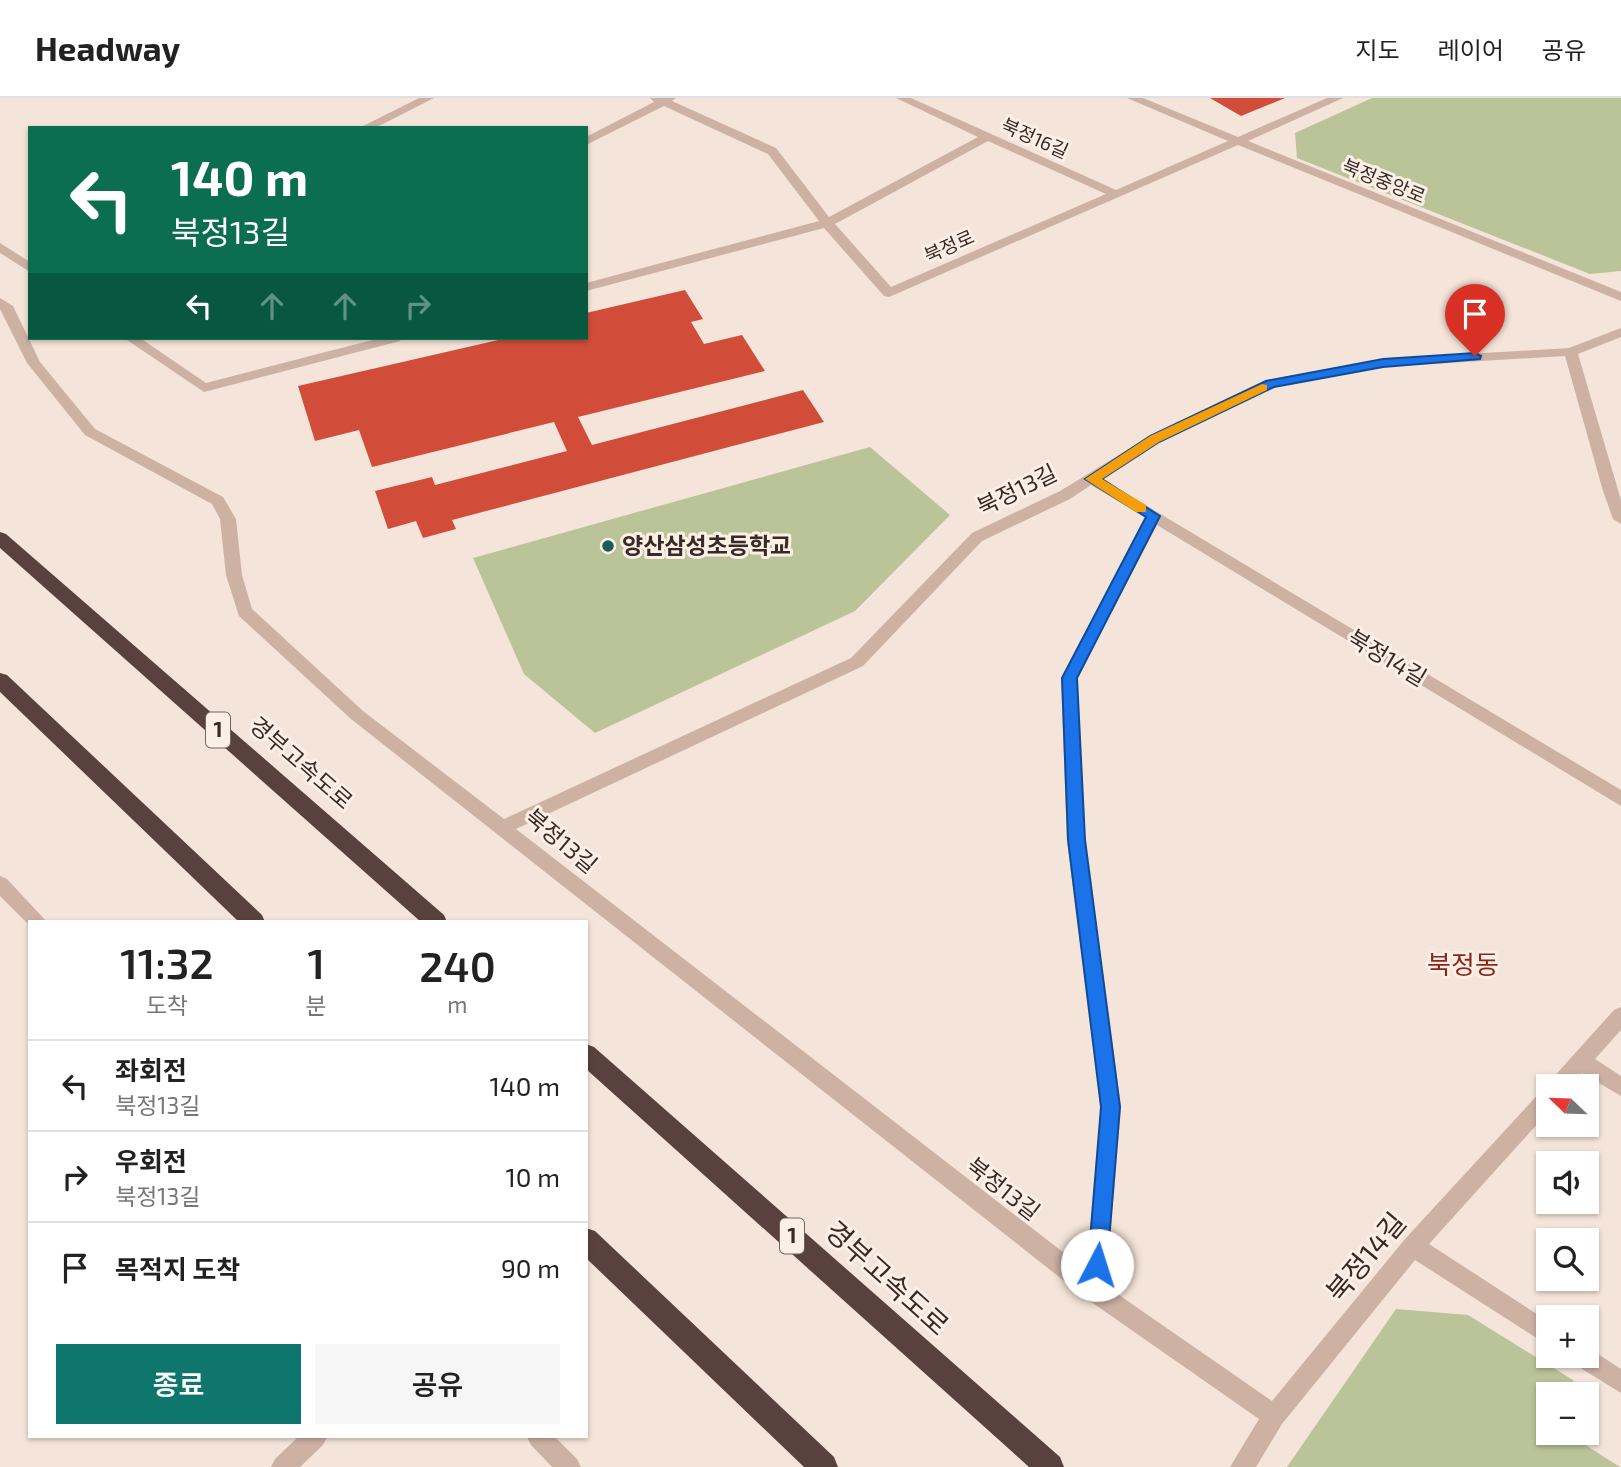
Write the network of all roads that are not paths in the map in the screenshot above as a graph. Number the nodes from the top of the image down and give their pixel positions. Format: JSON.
{"nodes":[{"id":1,"x":428,"y":98,"type":"edge"},
{"id":2,"x":902,"y":98,"type":"edge"},
{"id":3,"x":1133,"y":98,"type":"edge"},
{"id":4,"x":1337,"y":98,"type":"edge"},
{"id":5,"x":663,"y":99,"type":"edge"},
{"id":6,"x":369,"y":126,"type":"edge"},
{"id":7,"x":988,"y":136,"type":"junction"},
{"id":8,"x":588,"y":141,"type":"edge"},
{"id":9,"x":1236,"y":142,"type":"junction"},
{"id":10,"x":1116,"y":194,"type":"junction"},
{"id":11,"x":827,"y":223,"type":"junction"},
{"id":12,"x":0,"y":247,"type":"edge"},
{"id":13,"x":28,"y":267,"type":"edge"},
{"id":14,"x":588,"y":286,"type":"edge"},
{"id":15,"x":1621,"y":297,"type":"edge"},
{"id":16,"x":0,"y":302,"type":"edge"},
{"id":17,"x":1621,"y":332,"type":"edge"},
{"id":18,"x":134,"y":340,"type":"edge"},
{"id":19,"x":387,"y":340,"type":"edge"},
{"id":20,"x":1572,"y":352,"type":"junction"},
{"id":21,"x":1092,"y":479,"type":"junction"},
{"id":22,"x":1614,"y":481,"type":"edge"},
{"id":23,"x":1154,"y":516,"type":"junction"},
{"id":24,"x":1621,"y":519,"type":"edge"},
{"id":25,"x":0,"y":538,"type":"edge"},
{"id":26,"x":0,"y":680,"type":"edge"},
{"id":27,"x":1621,"y":799,"type":"edge"},
{"id":28,"x":502,"y":828,"type":"junction"},
{"id":29,"x":0,"y":884,"type":"edge"},
{"id":30,"x":36,"y":920,"type":"edge"},
{"id":31,"x":252,"y":920,"type":"edge"},
{"id":32,"x":434,"y":920,"type":"edge"},
{"id":33,"x":1621,"y":1016,"type":"edge"},
{"id":34,"x":588,"y":1056,"type":"edge"},
{"id":35,"x":1580,"y":1061,"type":"junction"},
{"id":36,"x":1568,"y":1074,"type":"edge"},
{"id":37,"x":1621,"y":1087,"type":"edge"},
{"id":38,"x":1536,"y":1110,"type":"edge"},
{"id":39,"x":588,"y":1242,"type":"edge"},
{"id":40,"x":1413,"y":1246,"type":"junction"},
{"id":41,"x":1095,"y":1291,"type":"junction"},
{"id":42,"x":1536,"y":1326,"type":"edge"},
{"id":43,"x":1599,"y":1367,"type":"edge"},
{"id":44,"x":1621,"y":1382,"type":"edge"},
{"id":45,"x":1274,"y":1416,"type":"junction"},
{"id":46,"x":314,"y":1438,"type":"edge"},
{"id":47,"x":540,"y":1438,"type":"edge"},
{"id":48,"x":283,"y":1467,"type":"edge"},
{"id":49,"x":569,"y":1467,"type":"edge"},
{"id":50,"x":824,"y":1467,"type":"edge"},
{"id":51,"x":1050,"y":1467,"type":"edge"},
{"id":52,"x":1242,"y":1467,"type":"edge"}],
"edges":[{"from":1,"to":6,"type":"street"},
{"from":2,"to":7,"type":"street","name":"북정16길"},
{"from":3,"to":9,"type":"street","name":"북정중앙로"},
{"from":4,"to":9,"type":"street","name":"북정로"},
{"from":5,"to":8,"type":"street"},
{"from":5,"to":11,"type":"street"},
{"from":7,"to":10,"type":"street","name":"북정16길"},
{"from":7,"to":11,"type":"street"},
{"from":9,"to":10,"type":"street","name":"북정로"},
{"from":9,"to":15,"type":"street","name":"북정중앙로"},
{"from":10,"to":11,"type":"street","name":"북정로"},
{"from":11,"to":14,"type":"street"},
{"from":12,"to":13,"type":"street"},
{"from":16,"to":28,"type":"street"},
{"from":17,"to":20,"type":"street","name":"북정13길"},
{"from":18,"to":19,"type":"street"},
{"from":20,"to":21,"type":"street","name":"북정13길"},
{"from":20,"to":22,"type":"street"},
{"from":21,"to":23,"type":"street","name":"북정13길"},
{"from":21,"to":28,"type":"street","name":"북정13길"},
{"from":22,"to":24,"type":"street"},
{"from":23,"to":27,"type":"street","name":"북정14길"},
{"from":23,"to":41,"type":"street"},
{"from":25,"to":32,"type":"highway","name":"경부고속도로","number":"1"},
{"from":26,"to":31,"type":"highway"},
{"from":28,"to":41,"type":"street","name":"북정13길"},
{"from":29,"to":30,"type":"street"},
{"from":33,"to":35,"type":"street"},
{"from":34,"to":51,"type":"highway","name":"경부고속도로","number":"1"},
{"from":35,"to":36,"type":"street"},
{"from":35,"to":37,"type":"street"},
{"from":38,"to":40,"type":"street","name":"북정14길"},
{"from":39,"to":50,"type":"highway"},
{"from":40,"to":42,"type":"street"},
{"from":40,"to":45,"type":"street","name":"북정14길"},
{"from":41,"to":45,"type":"street","name":"북정13길"},
{"from":43,"to":44,"type":"street"},
{"from":45,"to":52,"type":"street","name":"북정14길"},
{"from":46,"to":48,"type":"street"},
{"from":47,"to":49,"type":"street"}]}
